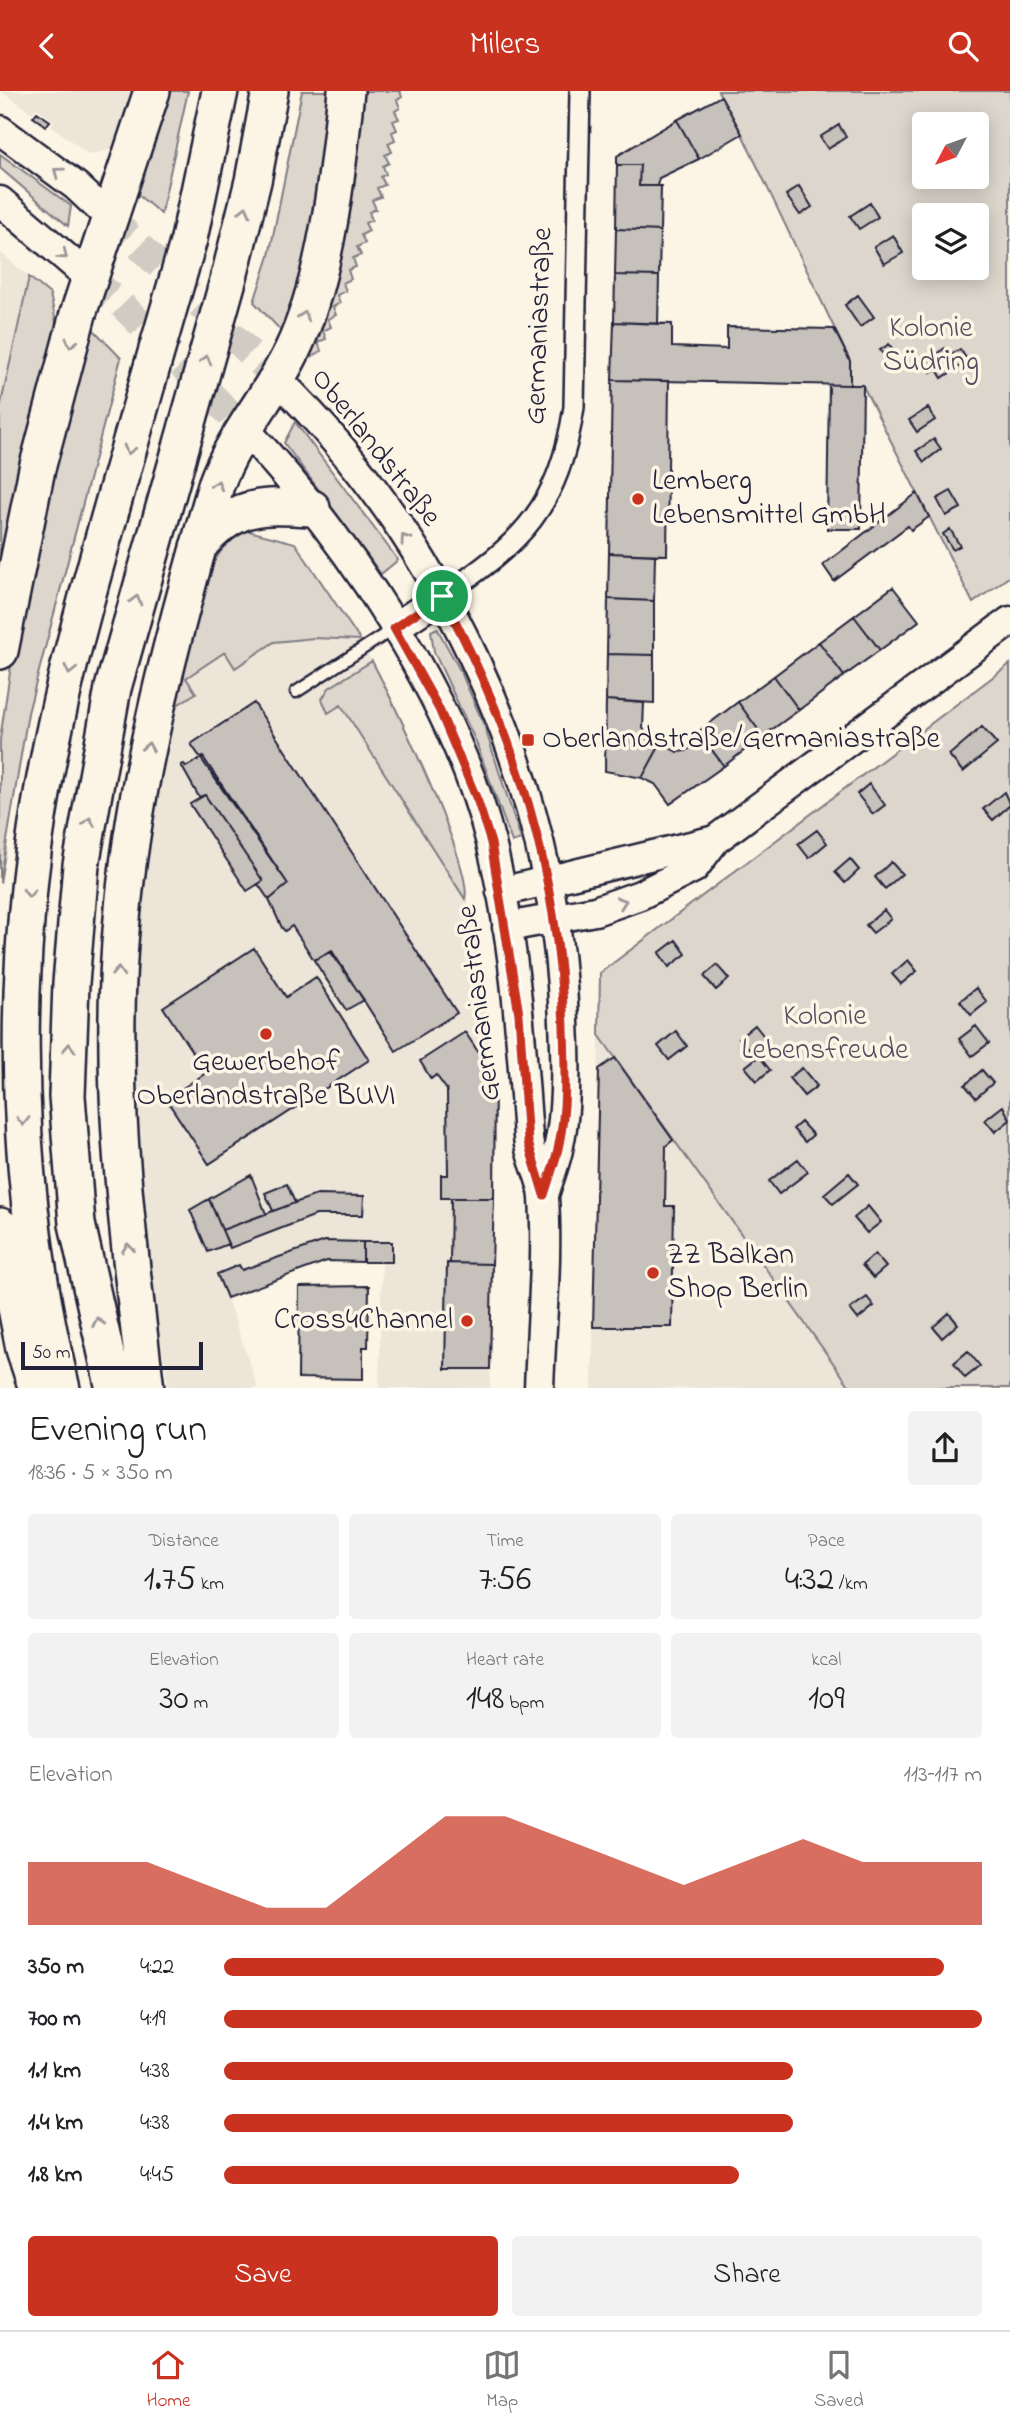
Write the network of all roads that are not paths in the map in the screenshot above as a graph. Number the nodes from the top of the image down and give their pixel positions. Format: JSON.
{"nodes":[{"id":1,"x":152,"y":91,"type":"edge"},
{"id":2,"x":220,"y":91,"type":"edge"},
{"id":3,"x":270,"y":91,"type":"edge"},
{"id":4,"x":346,"y":91,"type":"edge"},
{"id":5,"x":580,"y":91,"type":"edge"},
{"id":6,"x":0,"y":129,"type":"edge"},
{"id":7,"x":0,"y":201,"type":"edge"},
{"id":8,"x":109,"y":217,"type":"junction"},
{"id":9,"x":90,"y":278,"type":"junction"},
{"id":10,"x":276,"y":378,"type":"junction"},
{"id":11,"x":244,"y":428,"type":"junction"},
{"id":12,"x":312,"y":508,"type":"junction"},
{"id":13,"x":198,"y":547,"type":"junction"},
{"id":14,"x":442,"y":596,"type":"junction"},
{"id":15,"x":1010,"y":621,"type":"edge"},
{"id":16,"x":394,"y":628,"type":"junction"},
{"id":17,"x":0,"y":652,"type":"edge"},
{"id":18,"x":296,"y":692,"type":"dead end"},
{"id":19,"x":715,"y":840,"type":"junction"},
{"id":20,"x":549,"y":881,"type":"junction"},
{"id":21,"x":501,"y":892,"type":"junction"},
{"id":22,"x":555,"y":918,"type":"junction"},
{"id":23,"x":507,"y":927,"type":"junction"},
{"id":24,"x":519,"y":1014,"type":"junction"},
{"id":25,"x":563,"y":1014,"type":"junction"},
{"id":26,"x":544,"y":1195,"type":"junction"},
{"id":27,"x":0,"y":1226,"type":"edge"},
{"id":28,"x":37,"y":1388,"type":"edge"},
{"id":29,"x":62,"y":1388,"type":"edge"},
{"id":30,"x":114,"y":1388,"type":"edge"},
{"id":31,"x":146,"y":1388,"type":"edge"},
{"id":32,"x":539,"y":1388,"type":"edge"}],
"edges":[{"from":1,"to":8,"type":"highway"},
{"from":2,"to":29,"type":"highway","one_way":true,"bridge":true},
{"from":30,"to":3,"type":"highway","one_way":true,"bridge":true},
{"from":10,"to":4,"type":"highway","one_way":true},
{"from":5,"to":14,"type":"street","name":"Germaniastraße"},
{"from":8,"to":6,"type":"street","one_way":true},
{"from":7,"to":9,"type":"street","one_way":true},
{"from":8,"to":9,"type":"highway"},
{"from":9,"to":17,"type":"highway","one_way":true},
{"from":10,"to":11,"type":"highway"},
{"from":14,"to":10,"type":"street","name":"Oberlandstraße","one_way":true},
{"from":11,"to":12,"type":"street"},
{"from":13,"to":11,"type":"highway","one_way":true},
{"from":12,"to":13,"type":"highway"},
{"from":12,"to":16,"type":"street"},
{"from":31,"to":13,"type":"highway","one_way":true},
{"from":14,"to":16,"type":"street","name":"Germaniastraße"},
{"from":14,"to":20,"type":"street","name":"Germaniastraße"},
{"from":15,"to":19,"type":"street"},
{"from":16,"to":18,"type":"lane"},
{"from":16,"to":21,"type":"street","name":"Germaniastraße"},
{"from":19,"to":20,"type":"street"},
{"from":22,"to":19,"type":"street","one_way":true},
{"from":20,"to":21,"type":"street"},
{"from":20,"to":22,"type":"street","name":"Germaniastraße"},
{"from":21,"to":23,"type":"street","name":"Germaniastraße"},
{"from":22,"to":23,"type":"street"},
{"from":22,"to":25,"type":"street","name":"Germaniastraße"},
{"from":23,"to":24,"type":"street","name":"Germaniastraße"},
{"from":24,"to":25,"type":"street"},
{"from":24,"to":26,"type":"street","name":"Germaniastraße"},
{"from":25,"to":26,"type":"street","name":"Germaniastraße"},
{"from":26,"to":32,"type":"street","name":"Germaniastraße"},
{"from":27,"to":28,"type":"highway"}]}
